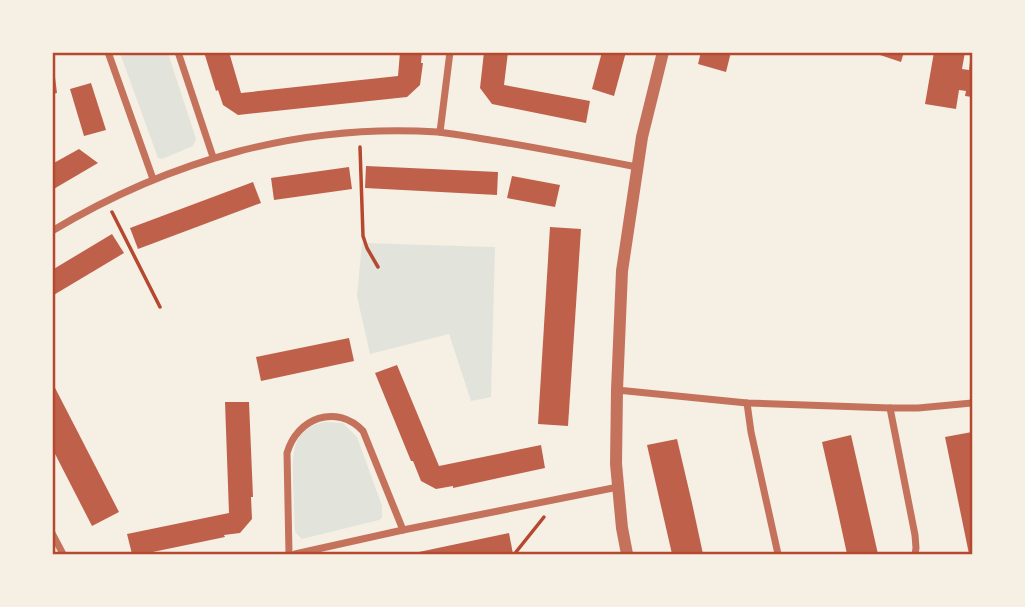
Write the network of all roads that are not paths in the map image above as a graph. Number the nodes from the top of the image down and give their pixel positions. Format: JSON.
{"nodes":[{"id":1,"x":108,"y":52,"type":"edge"},
{"id":2,"x":178,"y":52,"type":"edge"},
{"id":3,"x":450,"y":52,"type":"edge"},
{"id":4,"x":663,"y":52,"type":"edge"},
{"id":5,"x":440,"y":132,"type":"junction"},
{"id":6,"x":213,"y":157,"type":"junction"},
{"id":7,"x":638,"y":167,"type":"junction"},
{"id":8,"x":153,"y":179,"type":"junction"},
{"id":9,"x":52,"y":231,"type":"edge"},
{"id":10,"x":617,"y":390,"type":"junction"},
{"id":11,"x":972,"y":402,"type":"edge"},
{"id":12,"x":747,"y":403,"type":"junction"},
{"id":13,"x":890,"y":408,"type":"junction"},
{"id":14,"x":618,"y":487,"type":"junction"},
{"id":15,"x":404,"y":530,"type":"junction"},
{"id":16,"x":52,"y":533,"type":"edge"},
{"id":17,"x":63,"y":555,"type":"edge"},
{"id":18,"x":289,"y":555,"type":"edge"},
{"id":19,"x":295,"y":555,"type":"edge"},
{"id":20,"x":627,"y":555,"type":"edge"},
{"id":21,"x":778,"y":555,"type":"edge"},
{"id":22,"x":915,"y":555,"type":"edge"}],
"edges":[{"from":1,"to":8,"type":"street"},
{"from":2,"to":6,"type":"street"},
{"from":3,"to":5,"type":"street"},
{"from":4,"to":7,"type":"street"},
{"from":5,"to":6,"type":"street"},
{"from":5,"to":7,"type":"street"},
{"from":6,"to":8,"type":"street"},
{"from":7,"to":10,"type":"street"},
{"from":8,"to":9,"type":"street"},
{"from":10,"to":12,"type":"street"},
{"from":10,"to":14,"type":"street"},
{"from":11,"to":13,"type":"street"},
{"from":12,"to":13,"type":"street"},
{"from":12,"to":21,"type":"street"},
{"from":13,"to":22,"type":"street"},
{"from":14,"to":15,"type":"street"},
{"from":14,"to":20,"type":"street"},
{"from":15,"to":18,"type":"street"},
{"from":15,"to":19,"type":"street"},
{"from":16,"to":17,"type":"street"}]}
